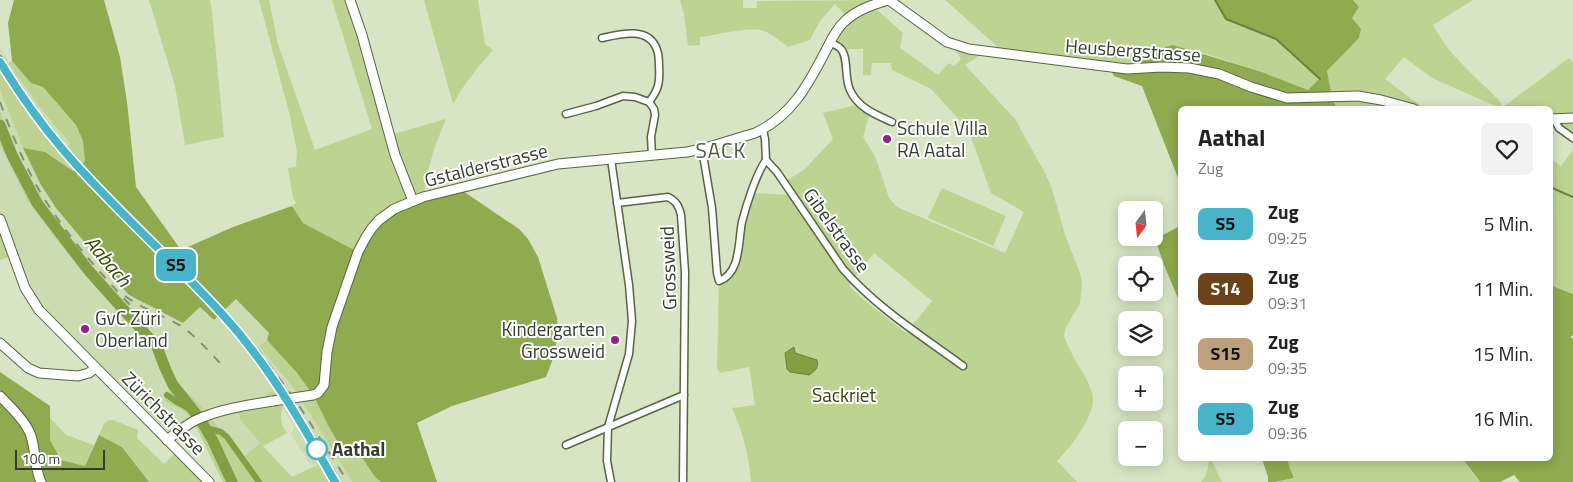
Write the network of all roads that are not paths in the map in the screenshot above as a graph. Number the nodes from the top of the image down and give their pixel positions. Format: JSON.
{"nodes":[{"id":1,"x":350,"y":0,"type":"edge"},
{"id":2,"x":889,"y":0,"type":"edge"},
{"id":3,"x":602,"y":38,"type":"dead end"},
{"id":4,"x":830,"y":42,"type":"junction"},
{"id":5,"x":649,"y":102,"type":"junction"},
{"id":6,"x":1403,"y":106,"type":"edge"},
{"id":7,"x":566,"y":114,"type":"dead end"},
{"id":8,"x":1573,"y":118,"type":"edge"},
{"id":9,"x":1553,"y":119,"type":"edge"},
{"id":10,"x":1553,"y":120,"type":"edge"},
{"id":11,"x":892,"y":122,"type":"dead end"},
{"id":12,"x":763,"y":130,"type":"junction"},
{"id":13,"x":1573,"y":138,"type":"edge"},
{"id":14,"x":702,"y":149,"type":"junction"},
{"id":15,"x":652,"y":156,"type":"junction"},
{"id":16,"x":611,"y":159,"type":"junction"},
{"id":17,"x":766,"y":160,"type":"junction"},
{"id":18,"x":413,"y":200,"type":"junction"},
{"id":19,"x":617,"y":203,"type":"junction"},
{"id":20,"x":0,"y":219,"type":"edge"},
{"id":21,"x":0,"y":343,"type":"edge"},
{"id":22,"x":963,"y":366,"type":"dead end"},
{"id":23,"x":95,"y":368,"type":"junction"},
{"id":24,"x":684,"y":395,"type":"junction"},
{"id":25,"x":0,"y":396,"type":"edge"},
{"id":26,"x":608,"y":427,"type":"junction"},
{"id":27,"x":167,"y":440,"type":"junction"},
{"id":28,"x":566,"y":445,"type":"dead end"},
{"id":29,"x":41,"y":482,"type":"edge"},
{"id":30,"x":209,"y":482,"type":"edge"},
{"id":31,"x":611,"y":482,"type":"edge"},
{"id":32,"x":683,"y":482,"type":"edge"}],
"edges":[{"from":1,"to":18,"type":"street"},
{"from":2,"to":4,"type":"street","name":"Gstalderstrasse"},
{"from":2,"to":6,"type":"street","name":"Heusbergstrasse"},
{"from":3,"to":5,"type":"street"},
{"from":4,"to":11,"type":"street"},
{"from":4,"to":12,"type":"street","name":"Gstalderstrasse"},
{"from":5,"to":7,"type":"street"},
{"from":5,"to":15,"type":"street"},
{"from":8,"to":9,"type":"street"},
{"from":10,"to":13,"type":"street"},
{"from":12,"to":14,"type":"street","name":"Gstalderstrasse"},
{"from":12,"to":17,"type":"street"},
{"from":14,"to":15,"type":"street","name":"Gstalderstrasse"},
{"from":14,"to":17,"type":"street"},
{"from":15,"to":16,"type":"street","name":"Gstalderstrasse"},
{"from":16,"to":18,"type":"street","name":"Gstalderstrasse"},
{"from":16,"to":19,"type":"street","name":"Grossweid"},
{"from":17,"to":22,"type":"street","name":"Gibelstrasse"},
{"from":18,"to":27,"type":"street","name":"Gstalderstrasse","bridge":true},
{"from":19,"to":24,"type":"street","name":"Grossweid"},
{"from":19,"to":26,"type":"street","name":"Grossweid"},
{"from":20,"to":23,"type":"street","name":"Zürichstrasse"},
{"from":21,"to":23,"type":"street"},
{"from":23,"to":27,"type":"street","name":"Zürichstrasse"},
{"from":24,"to":26,"type":"street"},
{"from":24,"to":32,"type":"street","name":"Grossweid"},
{"from":25,"to":29,"type":"street"},
{"from":26,"to":28,"type":"street"},
{"from":26,"to":31,"type":"street","name":"Grossweid"},
{"from":27,"to":30,"type":"street","name":"Zürichstrasse"}]}
